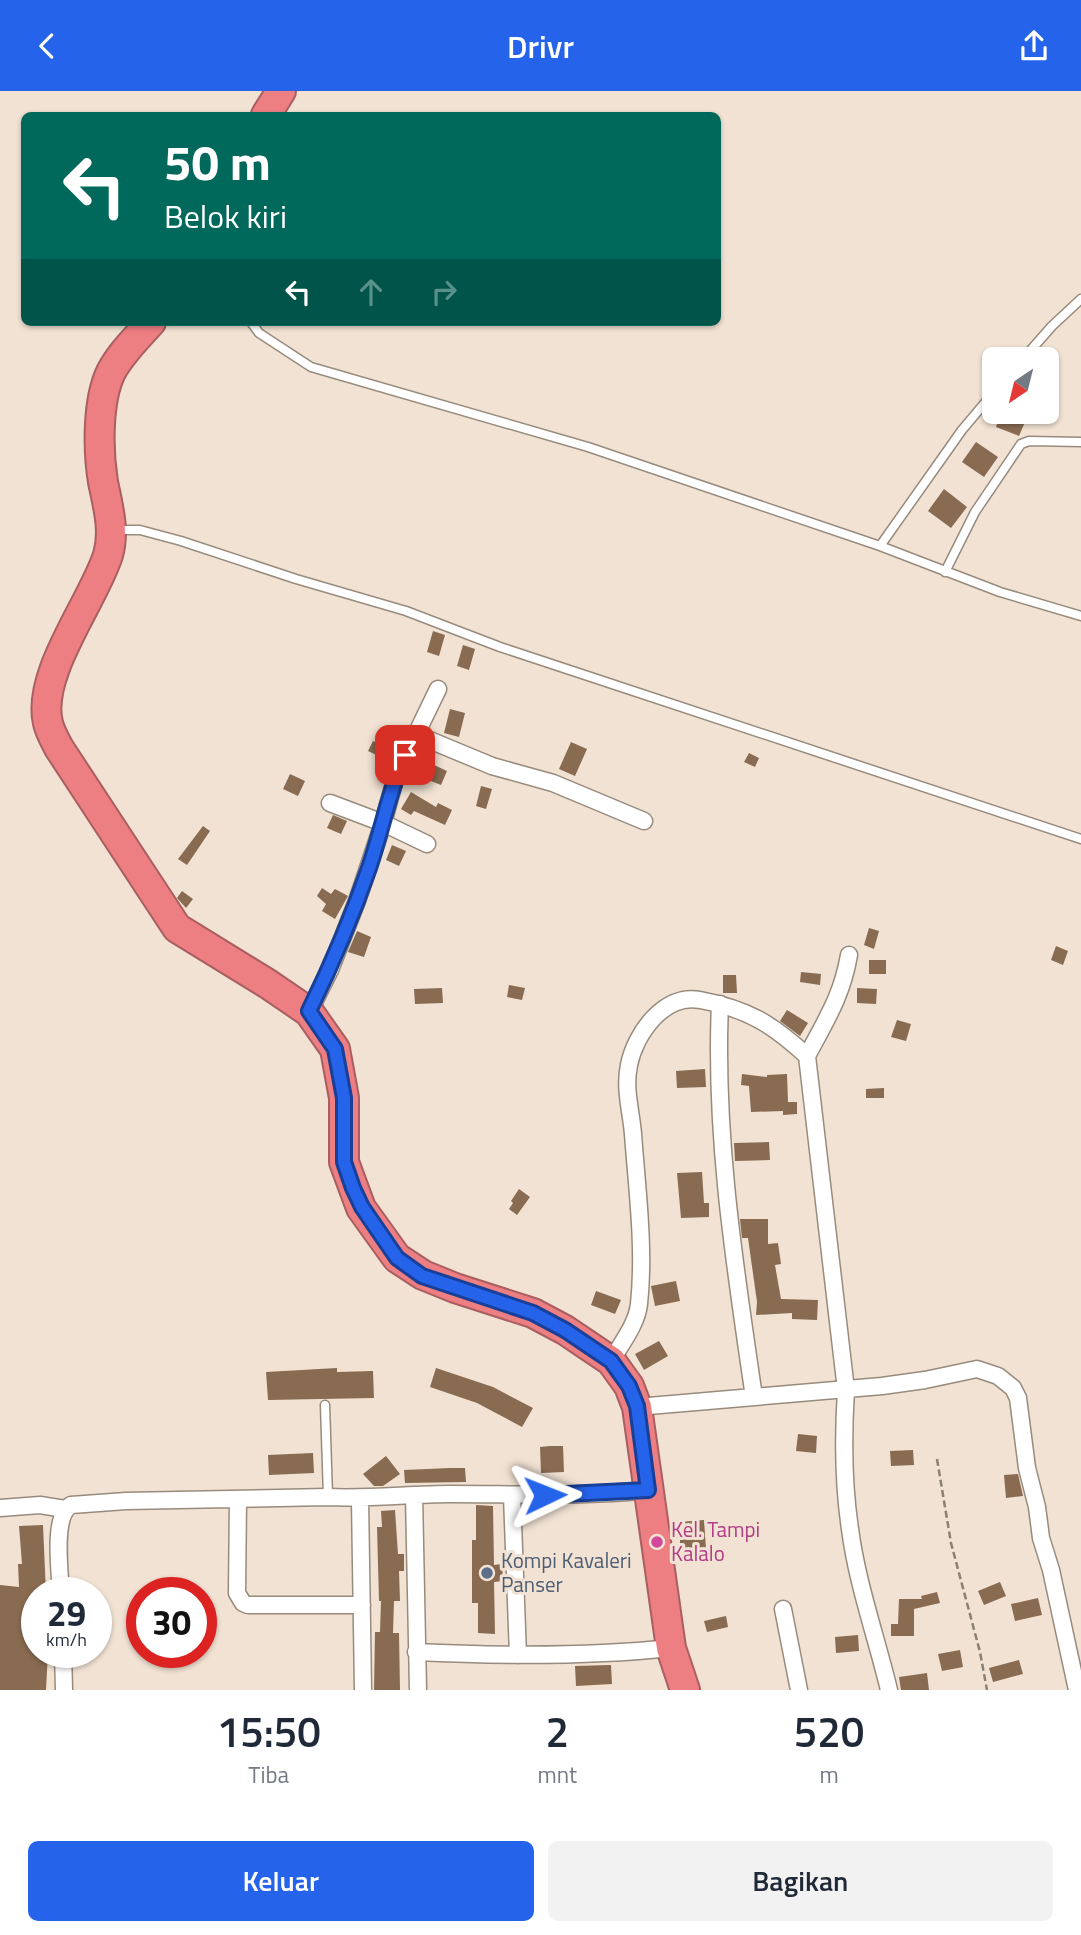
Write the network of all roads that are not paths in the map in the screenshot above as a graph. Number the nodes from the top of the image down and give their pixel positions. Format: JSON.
{"nodes":[{"id":1,"x":281,"y":91,"type":"edge"},
{"id":2,"x":268,"y":112,"type":"edge"},
{"id":3,"x":1081,"y":299,"type":"edge"},
{"id":4,"x":147,"y":326,"type":"edge"},
{"id":5,"x":254,"y":326,"type":"edge"},
{"id":6,"x":1034,"y":347,"type":"edge"},
{"id":7,"x":982,"y":406,"type":"edge"},
{"id":8,"x":1081,"y":442,"type":"edge"},
{"id":9,"x":111,"y":530,"type":"junction"},
{"id":10,"x":880,"y":546,"type":"junction"},
{"id":11,"x":945,"y":572,"type":"junction"},
{"id":12,"x":1081,"y":616,"type":"edge"},
{"id":13,"x":438,"y":689,"type":"dead end"},
{"id":14,"x":415,"y":734,"type":"junction"},
{"id":15,"x":330,"y":803,"type":"dead end"},
{"id":16,"x":644,"y":821,"type":"dead end"},
{"id":17,"x":383,"y":823,"type":"junction"},
{"id":18,"x":1081,"y":839,"type":"edge"},
{"id":19,"x":427,"y":844,"type":"dead end"},
{"id":20,"x":849,"y":955,"type":"dead end"},
{"id":21,"x":720,"y":1004,"type":"junction"},
{"id":22,"x":309,"y":1011,"type":"junction"},
{"id":23,"x":807,"y":1056,"type":"junction"},
{"id":24,"x":611,"y":1361,"type":"junction"},
{"id":25,"x":846,"y":1390,"type":"junction"},
{"id":26,"x":754,"y":1397,"type":"junction"},
{"id":27,"x":326,"y":1405,"type":"dead end"},
{"id":28,"x":637,"y":1406,"type":"junction"},
{"id":29,"x":648,"y":1490,"type":"junction"},
{"id":30,"x":414,"y":1495,"type":"junction"},
{"id":31,"x":512,"y":1496,"type":"junction"},
{"id":32,"x":328,"y":1497,"type":"junction"},
{"id":33,"x":238,"y":1499,"type":"junction"},
{"id":34,"x":360,"y":1499,"type":"junction"},
{"id":35,"x":0,"y":1507,"type":"edge"},
{"id":36,"x":65,"y":1509,"type":"junction"},
{"id":37,"x":61,"y":1577,"type":"edge"},
{"id":38,"x":362,"y":1605,"type":"junction"},
{"id":39,"x":783,"y":1609,"type":"dead end"},
{"id":40,"x":671,"y":1648,"type":"junction"},
{"id":41,"x":416,"y":1652,"type":"junction"},
{"id":42,"x":518,"y":1655,"type":"junction"},
{"id":43,"x":63,"y":1668,"type":"edge"},
{"id":44,"x":64,"y":1690,"type":"edge"},
{"id":45,"x":363,"y":1690,"type":"edge"},
{"id":46,"x":418,"y":1690,"type":"edge"},
{"id":47,"x":685,"y":1690,"type":"edge"},
{"id":48,"x":799,"y":1690,"type":"edge"},
{"id":49,"x":889,"y":1690,"type":"edge"},
{"id":50,"x":1077,"y":1690,"type":"edge"}],
"edges":[{"from":1,"to":2,"type":"highway"},
{"from":3,"to":6,"type":"lane"},
{"from":4,"to":9,"type":"highway"},
{"from":5,"to":10,"type":"lane"},
{"from":7,"to":10,"type":"lane"},
{"from":8,"to":11,"type":"lane"},
{"from":9,"to":18,"type":"lane"},
{"from":9,"to":22,"type":"highway"},
{"from":10,"to":11,"type":"lane"},
{"from":11,"to":12,"type":"lane"},
{"from":13,"to":14,"type":"street"},
{"from":14,"to":16,"type":"street"},
{"from":14,"to":17,"type":"street"},
{"from":15,"to":17,"type":"street"},
{"from":17,"to":19,"type":"street"},
{"from":17,"to":22,"type":"street"},
{"from":20,"to":23,"type":"street"},
{"from":21,"to":23,"type":"street"},
{"from":21,"to":24,"type":"street"},
{"from":21,"to":26,"type":"street"},
{"from":22,"to":24,"type":"highway"},
{"from":23,"to":25,"type":"street"},
{"from":24,"to":28,"type":"highway"},
{"from":25,"to":26,"type":"street"},
{"from":25,"to":49,"type":"street"},
{"from":25,"to":50,"type":"street"},
{"from":26,"to":28,"type":"street"},
{"from":27,"to":32,"type":"lane"},
{"from":28,"to":29,"type":"highway"},
{"from":29,"to":31,"type":"street"},
{"from":29,"to":40,"type":"highway"},
{"from":30,"to":31,"type":"street"},
{"from":30,"to":34,"type":"street"},
{"from":30,"to":41,"type":"street"},
{"from":31,"to":42,"type":"street"},
{"from":32,"to":33,"type":"street"},
{"from":32,"to":34,"type":"street"},
{"from":33,"to":36,"type":"street"},
{"from":33,"to":38,"type":"street"},
{"from":34,"to":38,"type":"street"},
{"from":35,"to":36,"type":"street"},
{"from":36,"to":37,"type":"street"},
{"from":38,"to":45,"type":"street"},
{"from":39,"to":48,"type":"street"},
{"from":40,"to":42,"type":"street"},
{"from":40,"to":47,"type":"highway"},
{"from":41,"to":42,"type":"street"},
{"from":41,"to":46,"type":"street"},
{"from":43,"to":44,"type":"street"}]}
